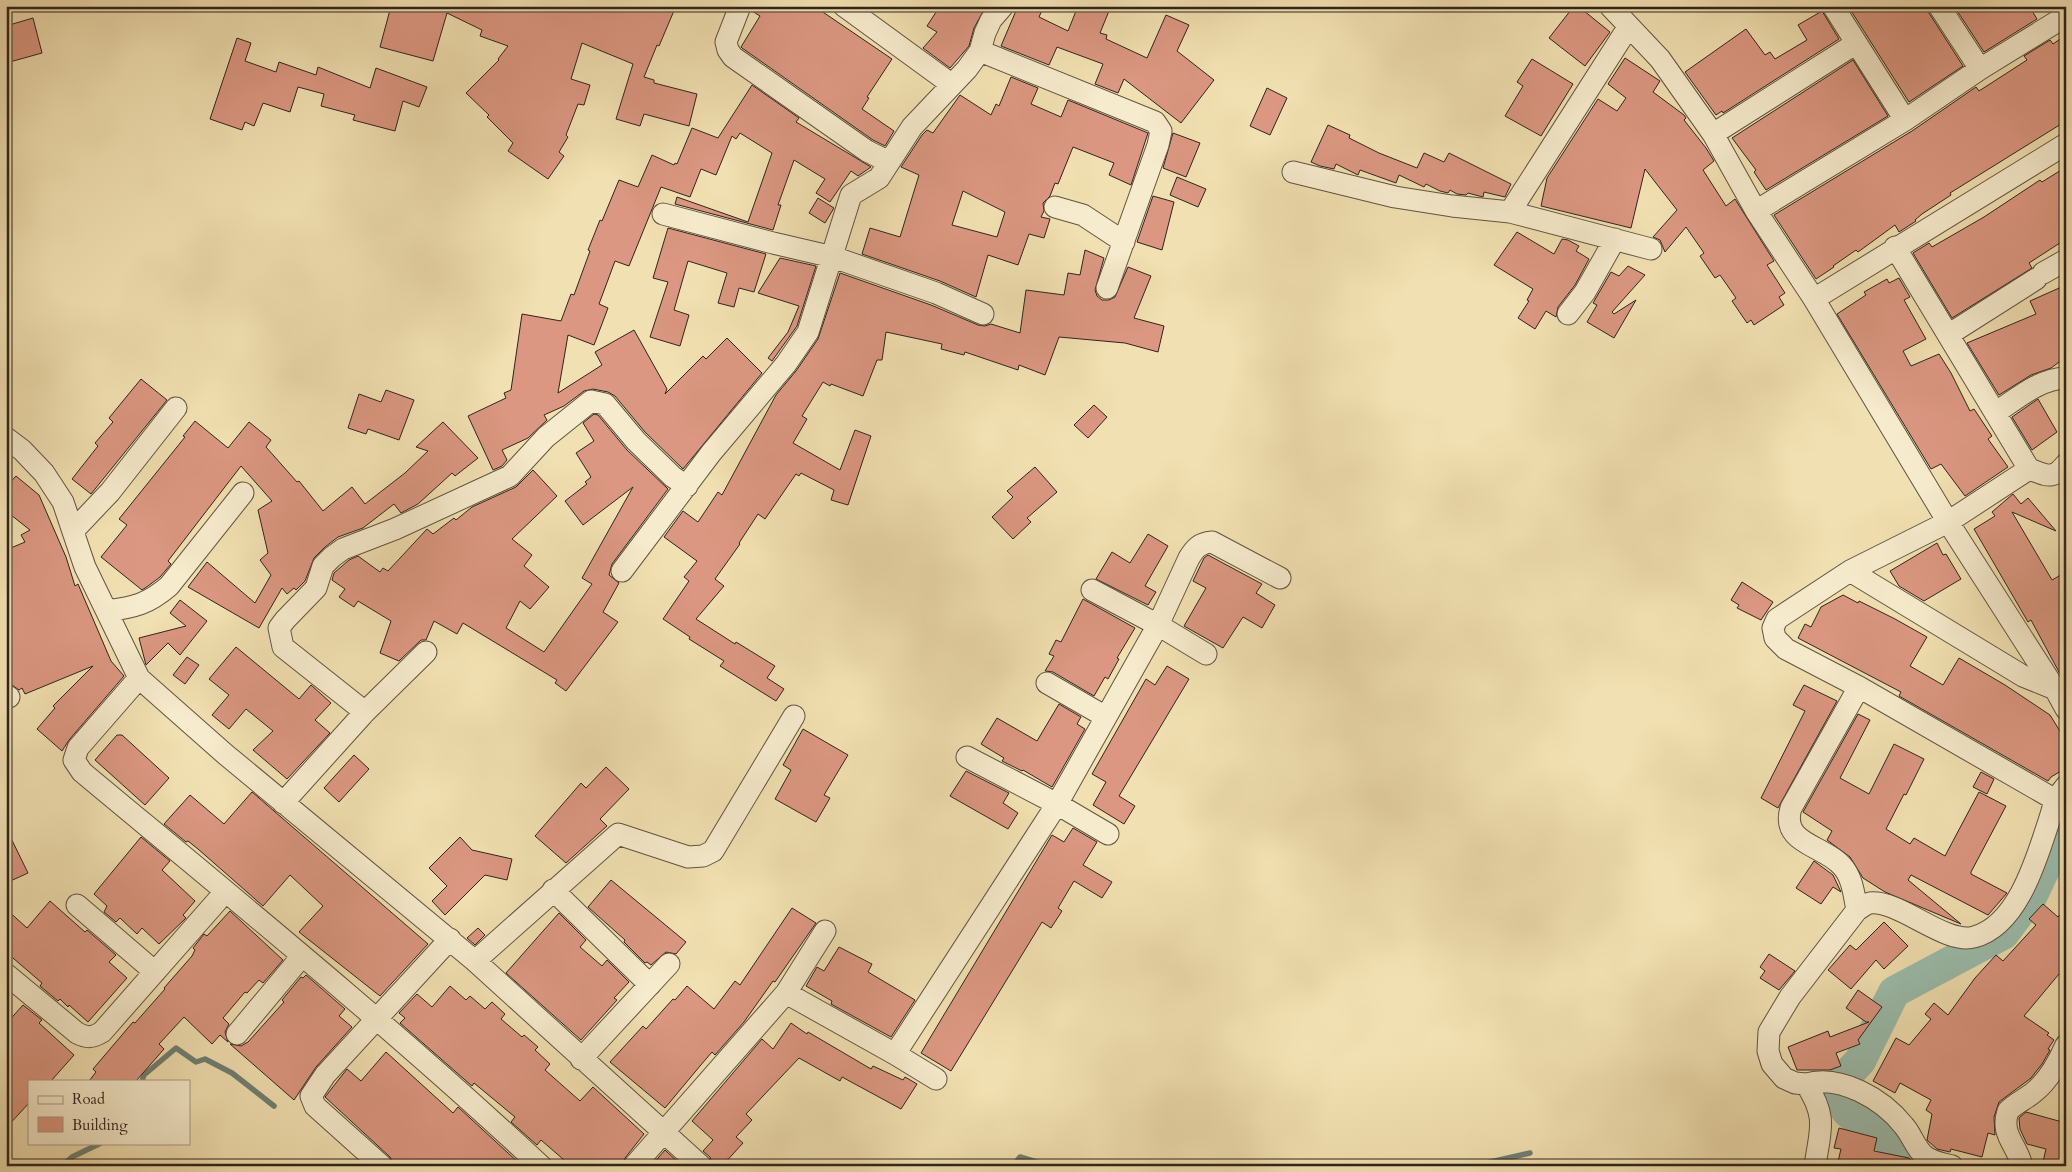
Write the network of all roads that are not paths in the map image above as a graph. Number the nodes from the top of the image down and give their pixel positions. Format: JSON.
{"nodes":[{"id":1,"x":740,"y":6,"type":"edge"},
{"id":2,"x":844,"y":6,"type":"edge"},
{"id":3,"x":1003,"y":6,"type":"edge"},
{"id":4,"x":1610,"y":6,"type":"edge"},
{"id":5,"x":1832,"y":6,"type":"edge"},
{"id":6,"x":1939,"y":6,"type":"edge"},
{"id":7,"x":2058,"y":14,"type":"edge"},
{"id":8,"x":1629,"y":26,"type":"junction"},
{"id":9,"x":1855,"y":44,"type":"junction"},
{"id":10,"x":980,"y":51,"type":"junction"},
{"id":11,"x":1980,"y":70,"type":"junction"},
{"id":12,"x":951,"y":84,"type":"junction"},
{"id":13,"x":1905,"y":120,"type":"junction"},
{"id":14,"x":1713,"y":134,"type":"junction"},
{"id":15,"x":2066,"y":144,"type":"edge"},
{"id":16,"x":890,"y":162,"type":"junction"},
{"id":17,"x":1294,"y":172,"type":"dead end"},
{"id":18,"x":1055,"y":207,"type":"dead end"},
{"id":19,"x":1756,"y":211,"type":"junction"},
{"id":20,"x":1510,"y":212,"type":"junction"},
{"id":21,"x":663,"y":214,"type":"dead end"},
{"id":22,"x":1615,"y":239,"type":"junction"},
{"id":23,"x":1124,"y":242,"type":"junction"},
{"id":24,"x":1895,"y":247,"type":"junction"},
{"id":25,"x":1651,"y":249,"type":"dead end"},
{"id":26,"x":833,"y":257,"type":"junction"},
{"id":27,"x":2066,"y":260,"type":"edge"},
{"id":28,"x":1107,"y":288,"type":"dead end"},
{"id":29,"x":1814,"y":299,"type":"junction"},
{"id":30,"x":983,"y":314,"type":"dead end"},
{"id":31,"x":1568,"y":314,"type":"dead end"},
{"id":32,"x":1948,"y":335,"type":"junction"},
{"id":33,"x":2066,"y":378,"type":"edge"},
{"id":34,"x":176,"y":408,"type":"dead end"},
{"id":35,"x":1994,"y":413,"type":"junction"},
{"id":36,"x":6,"y":438,"type":"edge"},
{"id":37,"x":2066,"y":464,"type":"edge"},
{"id":38,"x":2029,"y":469,"type":"junction"},
{"id":39,"x":687,"y":486,"type":"junction"},
{"id":40,"x":243,"y":493,"type":"dead end"},
{"id":41,"x":1948,"y":522,"type":"junction"},
{"id":42,"x":73,"y":531,"type":"junction"},
{"id":43,"x":622,"y":571,"type":"dead end"},
{"id":44,"x":1850,"y":571,"type":"junction"},
{"id":45,"x":1280,"y":578,"type":"dead end"},
{"id":46,"x":1092,"y":590,"type":"dead end"},
{"id":47,"x":107,"y":611,"type":"junction"},
{"id":48,"x":1158,"y":625,"type":"junction"},
{"id":49,"x":426,"y":652,"type":"dead end"},
{"id":50,"x":1206,"y":654,"type":"dead end"},
{"id":51,"x":139,"y":678,"type":"junction"},
{"id":52,"x":1046,"y":683,"type":"dead end"},
{"id":53,"x":2060,"y":686,"type":"edge"},
{"id":54,"x":1859,"y":687,"type":"junction"},
{"id":55,"x":2066,"y":709,"type":"edge"},
{"id":56,"x":365,"y":712,"type":"junction"},
{"id":57,"x":794,"y":716,"type":"dead end"},
{"id":58,"x":1106,"y":717,"type":"junction"},
{"id":59,"x":967,"y":757,"type":"dead end"},
{"id":60,"x":2062,"y":798,"type":"edge"},
{"id":61,"x":283,"y":803,"type":"junction"},
{"id":62,"x":1057,"y":804,"type":"junction"},
{"id":63,"x":1108,"y":834,"type":"dead end"},
{"id":64,"x":553,"y":890,"type":"junction"},
{"id":65,"x":225,"y":892,"type":"junction"},
{"id":66,"x":78,"y":905,"type":"dead end"},
{"id":67,"x":1857,"y":910,"type":"junction"},
{"id":68,"x":825,"y":931,"type":"dead end"},
{"id":69,"x":450,"y":939,"type":"junction"},
{"id":70,"x":302,"y":956,"type":"junction"},
{"id":71,"x":475,"y":961,"type":"junction"},
{"id":72,"x":669,"y":964,"type":"dead end"},
{"id":73,"x":155,"y":972,"type":"junction"},
{"id":74,"x":8,"y":978,"type":"edge"},
{"id":75,"x":650,"y":985,"type":"junction"},
{"id":76,"x":786,"y":993,"type":"junction"},
{"id":77,"x":377,"y":1020,"type":"junction"},
{"id":78,"x":237,"y":1034,"type":"dead end"},
{"id":79,"x":2066,"y":1045,"type":"edge"},
{"id":80,"x":895,"y":1054,"type":"junction"},
{"id":81,"x":581,"y":1059,"type":"junction"},
{"id":82,"x":936,"y":1079,"type":"dead end"},
{"id":83,"x":1816,"y":1083,"type":"junction"},
{"id":84,"x":662,"y":1132,"type":"junction"},
{"id":85,"x":382,"y":1166,"type":"edge"},
{"id":86,"x":541,"y":1166,"type":"edge"},
{"id":87,"x":634,"y":1166,"type":"edge"},
{"id":88,"x":701,"y":1166,"type":"edge"},
{"id":89,"x":1815,"y":1166,"type":"edge"},
{"id":90,"x":1952,"y":1166,"type":"edge"},
{"id":91,"x":2022,"y":1166,"type":"edge"}],
"edges":[{"from":1,"to":16,"type":"street"},
{"from":2,"to":12,"type":"street"},
{"from":3,"to":10,"type":"street"},
{"from":4,"to":8,"type":"street"},
{"from":5,"to":9,"type":"street"},
{"from":6,"to":11,"type":"street"},
{"from":7,"to":11,"type":"street"},
{"from":8,"to":14,"type":"street"},
{"from":8,"to":20,"type":"street"},
{"from":9,"to":13,"type":"street"},
{"from":9,"to":14,"type":"street"},
{"from":10,"to":12,"type":"street"},
{"from":10,"to":23,"type":"street"},
{"from":11,"to":13,"type":"street"},
{"from":12,"to":16,"type":"street"},
{"from":13,"to":19,"type":"street"},
{"from":14,"to":19,"type":"street"},
{"from":15,"to":24,"type":"street"},
{"from":16,"to":26,"type":"street"},
{"from":17,"to":20,"type":"street"},
{"from":18,"to":23,"type":"street"},
{"from":19,"to":29,"type":"street"},
{"from":20,"to":22,"type":"street"},
{"from":21,"to":26,"type":"street"},
{"from":22,"to":25,"type":"street"},
{"from":22,"to":31,"type":"street"},
{"from":23,"to":28,"type":"street"},
{"from":24,"to":29,"type":"street"},
{"from":24,"to":32,"type":"street"},
{"from":26,"to":30,"type":"street"},
{"from":26,"to":39,"type":"street"},
{"from":27,"to":32,"type":"street"},
{"from":29,"to":41,"type":"street"},
{"from":32,"to":35,"type":"street"},
{"from":33,"to":35,"type":"street"},
{"from":34,"to":42,"type":"street"},
{"from":35,"to":38,"type":"street"},
{"from":36,"to":42,"type":"street"},
{"from":37,"to":38,"type":"street"},
{"from":38,"to":41,"type":"street"},
{"from":39,"to":43,"type":"street"},
{"from":39,"to":56,"type":"street"},
{"from":40,"to":47,"type":"street"},
{"from":41,"to":44,"type":"street"},
{"from":41,"to":53,"type":"street"},
{"from":42,"to":47,"type":"street"},
{"from":44,"to":53,"type":"street"},
{"from":44,"to":54,"type":"street"},
{"from":45,"to":48,"type":"street"},
{"from":46,"to":48,"type":"street"},
{"from":47,"to":51,"type":"street"},
{"from":48,"to":50,"type":"street"},
{"from":48,"to":58,"type":"street"},
{"from":49,"to":56,"type":"street"},
{"from":51,"to":61,"type":"street"},
{"from":51,"to":65,"type":"street"},
{"from":52,"to":58,"type":"street"},
{"from":53,"to":55,"type":"street"},
{"from":54,"to":60,"type":"street"},
{"from":54,"to":67,"type":"street"},
{"from":56,"to":61,"type":"street"},
{"from":57,"to":64,"type":"street"},
{"from":58,"to":62,"type":"street"},
{"from":59,"to":62,"type":"street"},
{"from":60,"to":67,"type":"street"},
{"from":61,"to":69,"type":"street"},
{"from":62,"to":63,"type":"street"},
{"from":62,"to":80,"type":"street"},
{"from":64,"to":71,"type":"street"},
{"from":64,"to":75,"type":"street"},
{"from":65,"to":70,"type":"street"},
{"from":65,"to":73,"type":"street"},
{"from":66,"to":73,"type":"street"},
{"from":67,"to":83,"type":"street"},
{"from":68,"to":76,"type":"street"},
{"from":69,"to":71,"type":"street"},
{"from":69,"to":77,"type":"street"},
{"from":70,"to":77,"type":"street"},
{"from":70,"to":78,"type":"street"},
{"from":71,"to":81,"type":"street"},
{"from":72,"to":75,"type":"street"},
{"from":73,"to":74,"type":"street"},
{"from":75,"to":81,"type":"street"},
{"from":76,"to":80,"type":"street"},
{"from":76,"to":84,"type":"street"},
{"from":77,"to":85,"type":"street"},
{"from":77,"to":86,"type":"street"},
{"from":79,"to":91,"type":"street"},
{"from":80,"to":82,"type":"street"},
{"from":81,"to":84,"type":"street"},
{"from":83,"to":89,"type":"street"},
{"from":83,"to":90,"type":"street"},
{"from":84,"to":87,"type":"street"},
{"from":84,"to":88,"type":"street"}]}
